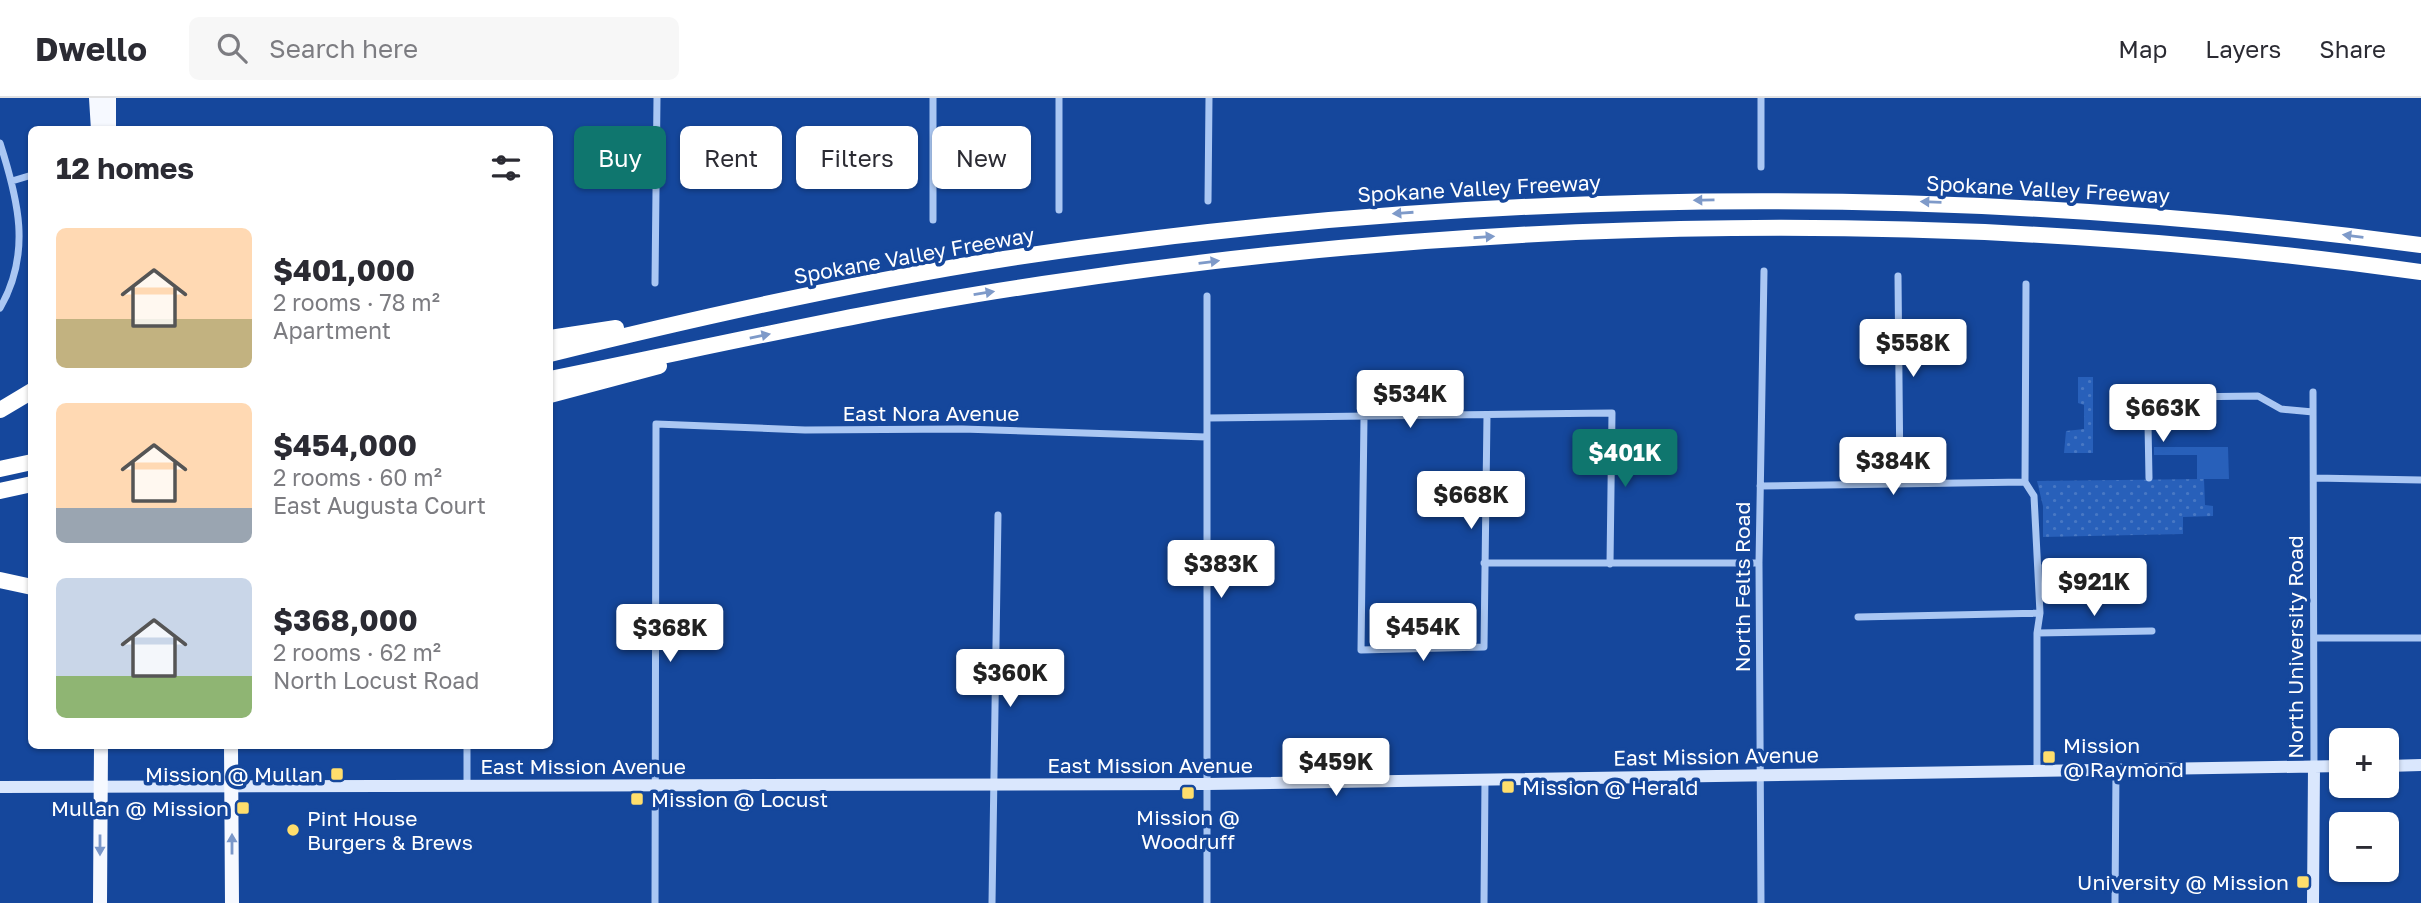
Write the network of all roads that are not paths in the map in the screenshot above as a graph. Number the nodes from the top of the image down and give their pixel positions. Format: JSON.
{"nodes":[{"id":1,"x":93,"y":98,"type":"edge"},
{"id":2,"x":109,"y":98,"type":"edge"},
{"id":3,"x":657,"y":98,"type":"edge"},
{"id":4,"x":933,"y":98,"type":"edge"},
{"id":5,"x":1059,"y":98,"type":"edge"},
{"id":6,"x":1209,"y":98,"type":"edge"},
{"id":7,"x":1761,"y":98,"type":"edge"},
{"id":8,"x":91,"y":126,"type":"edge"},
{"id":9,"x":97,"y":126,"type":"edge"},
{"id":10,"x":109,"y":126,"type":"edge"},
{"id":11,"x":0,"y":143,"type":"edge"},
{"id":12,"x":1762,"y":167,"type":"dead end"},
{"id":13,"x":28,"y":176,"type":"edge"},
{"id":14,"x":12,"y":181,"type":"junction"},
{"id":15,"x":1208,"y":201,"type":"dead end"},
{"id":16,"x":1059,"y":210,"type":"dead end"},
{"id":17,"x":933,"y":220,"type":"dead end"},
{"id":18,"x":2421,"y":245,"type":"edge"},
{"id":19,"x":1765,"y":271,"type":"dead end"},
{"id":20,"x":2421,"y":272,"type":"edge"},
{"id":21,"x":1898,"y":276,"type":"dead end"},
{"id":22,"x":655,"y":283,"type":"dead end"},
{"id":23,"x":2026,"y":284,"type":"dead end"},
{"id":24,"x":1207,"y":296,"type":"dead end"},
{"id":25,"x":0,"y":308,"type":"edge"},
{"id":26,"x":705,"y":316,"type":"junction"},
{"id":27,"x":553,"y":338,"type":"edge"},
{"id":28,"x":717,"y":345,"type":"junction"},
{"id":29,"x":553,"y":353,"type":"edge"},
{"id":30,"x":553,"y":378,"type":"edge"},
{"id":31,"x":2313,"y":392,"type":"dead end"},
{"id":32,"x":28,"y":393,"type":"edge"},
{"id":33,"x":553,"y":394,"type":"edge"},
{"id":34,"x":0,"y":410,"type":"edge"},
{"id":35,"x":2313,"y":412,"type":"junction"},
{"id":36,"x":1486,"y":415,"type":"junction"},
{"id":37,"x":1208,"y":418,"type":"junction"},
{"id":38,"x":1364,"y":418,"type":"junction"},
{"id":39,"x":1206,"y":437,"type":"junction"},
{"id":40,"x":28,"y":463,"type":"edge"},
{"id":41,"x":0,"y":469,"type":"edge"},
{"id":42,"x":2149,"y":478,"type":"dead end"},
{"id":43,"x":2314,"y":478,"type":"junction"},
{"id":44,"x":2421,"y":480,"type":"edge"},
{"id":45,"x":2025,"y":482,"type":"junction"},
{"id":46,"x":1900,"y":483,"type":"junction"},
{"id":47,"x":28,"y":485,"type":"edge"},
{"id":48,"x":1760,"y":486,"type":"junction"},
{"id":49,"x":0,"y":491,"type":"edge"},
{"id":50,"x":998,"y":515,"type":"dead end"},
{"id":51,"x":1759,"y":563,"type":"junction"},
{"id":52,"x":1484,"y":564,"type":"junction"},
{"id":53,"x":1610,"y":564,"type":"junction"},
{"id":54,"x":0,"y":580,"type":"edge"},
{"id":55,"x":28,"y":586,"type":"edge"},
{"id":56,"x":2040,"y":613,"type":"junction"},
{"id":57,"x":1858,"y":617,"type":"dead end"},
{"id":58,"x":2152,"y":631,"type":"dead end"},
{"id":59,"x":2037,"y":633,"type":"junction"},
{"id":60,"x":2314,"y":638,"type":"junction"},
{"id":61,"x":2421,"y":638,"type":"edge"},
{"id":62,"x":101,"y":749,"type":"edge"},
{"id":63,"x":231,"y":749,"type":"edge"},
{"id":64,"x":467,"y":749,"type":"edge"},
{"id":65,"x":2421,"y":765,"type":"edge"},
{"id":66,"x":2329,"y":766,"type":"edge"},
{"id":67,"x":2399,"y":766,"type":"edge"},
{"id":68,"x":2314,"y":767,"type":"junction"},
{"id":69,"x":2116,"y":769,"type":"junction"},
{"id":70,"x":2037,"y":770,"type":"junction"},
{"id":71,"x":1760,"y":775,"type":"junction"},
{"id":72,"x":1485,"y":779,"type":"junction"},
{"id":73,"x":1208,"y":784,"type":"junction"},
{"id":74,"x":232,"y":785,"type":"junction"},
{"id":75,"x":467,"y":785,"type":"junction"},
{"id":76,"x":655,"y":785,"type":"junction"},
{"id":77,"x":995,"y":785,"type":"junction"},
{"id":78,"x":100,"y":786,"type":"junction"},
{"id":79,"x":0,"y":787,"type":"edge"},
{"id":80,"x":100,"y":903,"type":"edge"},
{"id":81,"x":232,"y":903,"type":"edge"},
{"id":82,"x":655,"y":903,"type":"edge"},
{"id":83,"x":992,"y":903,"type":"edge"},
{"id":84,"x":1207,"y":903,"type":"edge"},
{"id":85,"x":1484,"y":903,"type":"edge"},
{"id":86,"x":1761,"y":903,"type":"edge"},
{"id":87,"x":2115,"y":903,"type":"edge"},
{"id":88,"x":2313,"y":903,"type":"edge"}],
"edges":[{"from":1,"to":8,"type":"main road"},
{"from":1,"to":9,"type":"main road"},
{"from":2,"to":10,"type":"main road"},
{"from":3,"to":22,"type":"street"},
{"from":4,"to":17,"type":"street"},
{"from":5,"to":16,"type":"street"},
{"from":6,"to":15,"type":"street"},
{"from":7,"to":12,"type":"street"},
{"from":11,"to":14,"type":"street"},
{"from":13,"to":14,"type":"street"},
{"from":14,"to":25,"type":"street"},
{"from":18,"to":26,"type":"highway","name":"Spokane Valley Freeway","one_way":true},
{"from":19,"to":48,"type":"street","name":"North Felts Road"},
{"from":28,"to":20,"type":"highway","one_way":true},
{"from":21,"to":46,"type":"street"},
{"from":23,"to":45,"type":"street"},
{"from":24,"to":37,"type":"street"},
{"from":26,"to":27,"type":"highway"},
{"from":26,"to":29,"type":"highway","name":"Spokane Valley Freeway"},
{"from":28,"to":30,"type":"highway"},
{"from":28,"to":33,"type":"highway"},
{"from":31,"to":35,"type":"street","name":"North University Road"},
{"from":32,"to":34,"type":"highway"},
{"from":35,"to":42,"type":"street"},
{"from":35,"to":43,"type":"street","name":"North University Road"},
{"from":36,"to":38,"type":"street"},
{"from":36,"to":52,"type":"street"},
{"from":36,"to":53,"type":"street"},
{"from":37,"to":38,"type":"street"},
{"from":37,"to":39,"type":"street"},
{"from":38,"to":52,"type":"street"},
{"from":39,"to":73,"type":"street"},
{"from":39,"to":76,"type":"street","name":"East Nora Avenue"},
{"from":40,"to":41,"type":"highway"},
{"from":43,"to":44,"type":"street"},
{"from":43,"to":60,"type":"street","name":"North University Road"},
{"from":45,"to":46,"type":"street"},
{"from":45,"to":56,"type":"street"},
{"from":46,"to":48,"type":"street"},
{"from":47,"to":49,"type":"highway"},
{"from":48,"to":51,"type":"street","name":"North Felts Road"},
{"from":50,"to":77,"type":"street"},
{"from":51,"to":53,"type":"street"},
{"from":51,"to":71,"type":"street","name":"North Felts Road"},
{"from":52,"to":53,"type":"street"},
{"from":54,"to":55,"type":"highway"},
{"from":56,"to":57,"type":"street"},
{"from":56,"to":59,"type":"street"},
{"from":58,"to":59,"type":"street"},
{"from":59,"to":70,"type":"street"},
{"from":60,"to":61,"type":"street"},
{"from":60,"to":68,"type":"street","name":"North University Road"},
{"from":62,"to":78,"type":"main road"},
{"from":63,"to":74,"type":"main road"},
{"from":64,"to":75,"type":"street"},
{"from":65,"to":67,"type":"street"},
{"from":66,"to":68,"type":"street","name":"East Mission Avenue"},
{"from":68,"to":69,"type":"street","name":"East Mission Avenue"},
{"from":68,"to":88,"type":"street","name":"North University Road"},
{"from":69,"to":70,"type":"street","name":"East Mission Avenue"},
{"from":69,"to":87,"type":"street"},
{"from":70,"to":71,"type":"street","name":"East Mission Avenue"},
{"from":71,"to":72,"type":"street","name":"East Mission Avenue"},
{"from":71,"to":86,"type":"street","name":"North Felts Road"},
{"from":72,"to":73,"type":"street","name":"East Mission Avenue"},
{"from":72,"to":85,"type":"street"},
{"from":73,"to":77,"type":"street","name":"East Mission Avenue"},
{"from":73,"to":84,"type":"street"},
{"from":74,"to":75,"type":"street","name":"East Mission Avenue"},
{"from":74,"to":78,"type":"street","name":"East Mission Avenue"},
{"from":81,"to":74,"type":"main road","one_way":true},
{"from":75,"to":76,"type":"street","name":"East Mission Avenue"},
{"from":76,"to":77,"type":"street","name":"East Mission Avenue"},
{"from":76,"to":82,"type":"street"},
{"from":77,"to":83,"type":"street"},
{"from":78,"to":79,"type":"street","name":"East Mission Avenue"},
{"from":78,"to":80,"type":"main road","one_way":true}]}
